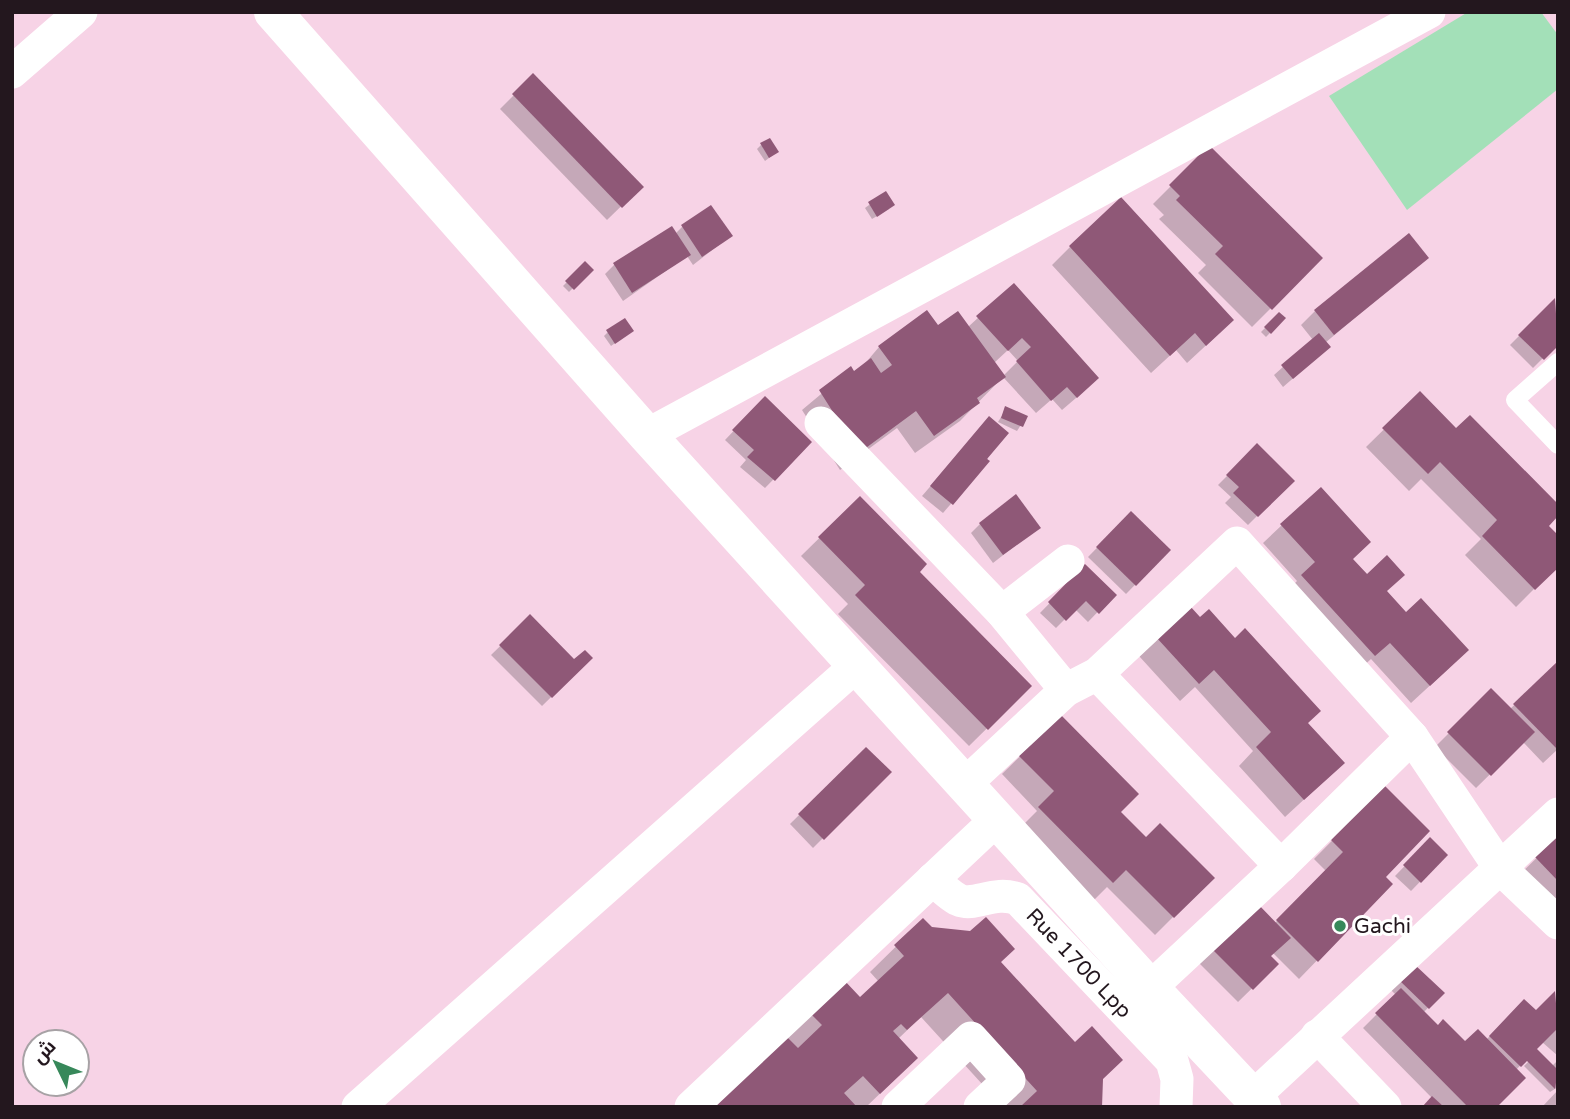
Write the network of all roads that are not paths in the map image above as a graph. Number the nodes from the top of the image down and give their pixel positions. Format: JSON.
{"nodes":[{"id":1,"x":81,"y":12,"type":"edge"},
{"id":2,"x":273,"y":12,"type":"edge"},
{"id":3,"x":1429,"y":12,"type":"edge"},
{"id":4,"x":12,"y":72,"type":"edge"},
{"id":5,"x":1558,"y":362,"type":"edge"},
{"id":6,"x":821,"y":423,"type":"dead end"},
{"id":7,"x":647,"y":435,"type":"junction"},
{"id":8,"x":1558,"y":445,"type":"edge"},
{"id":9,"x":1068,"y":561,"type":"dead end"},
{"id":10,"x":1002,"y":612,"type":"junction"},
{"id":11,"x":857,"y":665,"type":"junction"},
{"id":12,"x":1097,"y":674,"type":"junction"},
{"id":13,"x":1066,"y":690,"type":"junction"},
{"id":14,"x":1412,"y":737,"type":"junction"},
{"id":15,"x":964,"y":785,"type":"junction"},
{"id":16,"x":1558,"y":814,"type":"edge"},
{"id":17,"x":997,"y":819,"type":"junction"},
{"id":18,"x":1281,"y":866,"type":"junction"},
{"id":19,"x":1500,"y":867,"type":"junction"},
{"id":20,"x":933,"y":879,"type":"junction"},
{"id":21,"x":1558,"y":923,"type":"edge"},
{"id":22,"x":1150,"y":988,"type":"junction"},
{"id":23,"x":1317,"y":1036,"type":"junction"},
{"id":24,"x":1258,"y":1102,"type":"edge"},
{"id":25,"x":358,"y":1107,"type":"edge"},
{"id":26,"x":691,"y":1107,"type":"edge"},
{"id":27,"x":898,"y":1107,"type":"edge"},
{"id":28,"x":980,"y":1107,"type":"edge"},
{"id":29,"x":1176,"y":1107,"type":"edge"},
{"id":30,"x":1385,"y":1107,"type":"edge"}],
"edges":[{"from":1,"to":4,"type":"street"},
{"from":2,"to":7,"type":"main road"},
{"from":3,"to":7,"type":"street"},
{"from":5,"to":8,"type":"lane"},
{"from":6,"to":10,"type":"street"},
{"from":7,"to":11,"type":"main road"},
{"from":9,"to":10,"type":"street"},
{"from":10,"to":13,"type":"street"},
{"from":11,"to":15,"type":"main road"},
{"from":11,"to":25,"type":"street"},
{"from":12,"to":13,"type":"street"},
{"from":12,"to":14,"type":"street"},
{"from":12,"to":18,"type":"street"},
{"from":13,"to":15,"type":"street"},
{"from":14,"to":18,"type":"street"},
{"from":14,"to":19,"type":"street"},
{"from":15,"to":17,"type":"main road"},
{"from":16,"to":19,"type":"street"},
{"from":17,"to":20,"type":"street"},
{"from":17,"to":22,"type":"main road"},
{"from":18,"to":22,"type":"street"},
{"from":19,"to":21,"type":"street"},
{"from":19,"to":23,"type":"street"},
{"from":20,"to":26,"type":"street"},
{"from":20,"to":29,"type":"street","name":"Rue 1700 Lpp"},
{"from":22,"to":24,"type":"main road"},
{"from":23,"to":24,"type":"street"},
{"from":23,"to":30,"type":"street"},
{"from":27,"to":28,"type":"street"}]}
